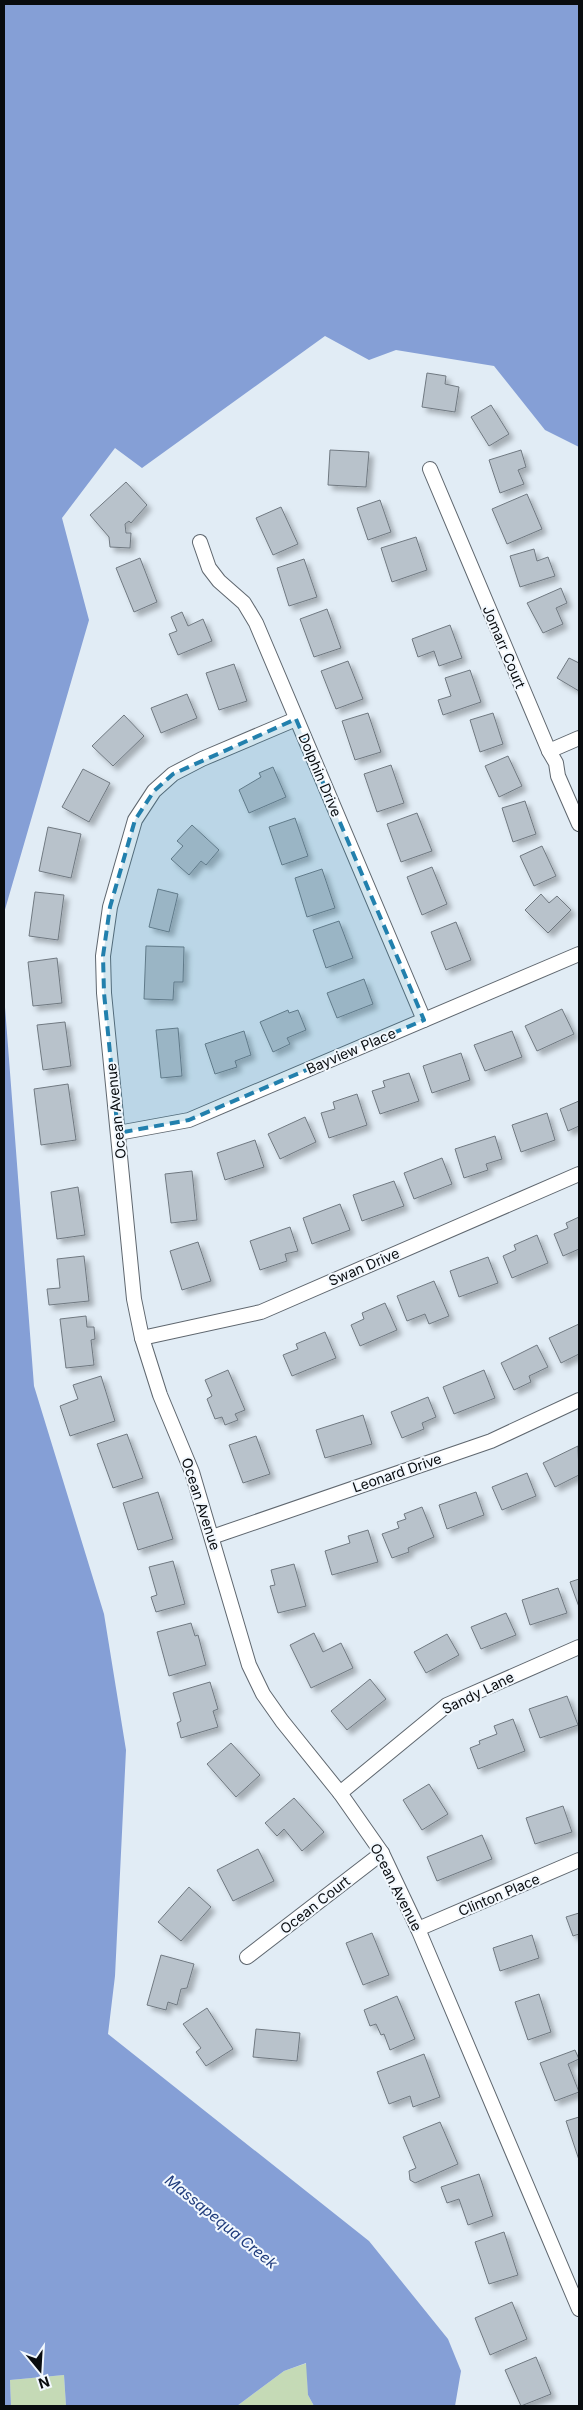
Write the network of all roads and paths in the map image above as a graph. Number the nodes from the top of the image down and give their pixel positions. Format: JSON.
{"nodes":[{"id":1,"x":430,"y":470,"type":"dead end"},
{"id":2,"x":200,"y":542,"type":"dead end"},
{"id":3,"x":296,"y":719,"type":"junction"},
{"id":4,"x":579,"y":738,"type":"edge"},
{"id":5,"x":548,"y":750,"type":"junction"},
{"id":6,"x":579,"y":824,"type":"edge"},
{"id":7,"x":579,"y":954,"type":"edge"},
{"id":8,"x":424,"y":1020,"type":"junction"},
{"id":9,"x":118,"y":1133,"type":"junction"},
{"id":10,"x":579,"y":1174,"type":"edge"},
{"id":11,"x":142,"y":1338,"type":"junction"},
{"id":12,"x":579,"y":1400,"type":"edge"},
{"id":13,"x":212,"y":1537,"type":"junction"},
{"id":14,"x":579,"y":1647,"type":"edge"},
{"id":15,"x":340,"y":1793,"type":"junction"},
{"id":16,"x":382,"y":1854,"type":"junction"},
{"id":17,"x":579,"y":1860,"type":"edge"},
{"id":18,"x":418,"y":1929,"type":"junction"},
{"id":19,"x":247,"y":1957,"type":"dead end"},
{"id":20,"x":579,"y":2309,"type":"edge"}],
"edges":[{"from":1,"to":5,"type":"street","name":"Jomarr Court"},
{"from":2,"to":3,"type":"street","name":"Dolphin Drive"},
{"from":3,"to":8,"type":"street","name":"Dolphin Drive"},
{"from":3,"to":9,"type":"street","name":"Ocean Avenue"},
{"from":4,"to":5,"type":"street"},
{"from":5,"to":6,"type":"street","name":"Jomarr Court"},
{"from":7,"to":8,"type":"street","name":"Bayview Place"},
{"from":8,"to":9,"type":"street","name":"Bayview Place"},
{"from":9,"to":11,"type":"street","name":"Ocean Avenue"},
{"from":10,"to":11,"type":"street","name":"Swan Drive"},
{"from":11,"to":13,"type":"street","name":"Ocean Avenue"},
{"from":12,"to":13,"type":"street","name":"Leonard Drive"},
{"from":13,"to":15,"type":"street","name":"Ocean Avenue"},
{"from":14,"to":15,"type":"street","name":"Sandy Lane"},
{"from":15,"to":16,"type":"street","name":"Ocean Avenue"},
{"from":16,"to":18,"type":"street","name":"Ocean Avenue"},
{"from":16,"to":19,"type":"street","name":"Ocean Court"},
{"from":17,"to":18,"type":"street","name":"Clinton Place"},
{"from":18,"to":20,"type":"street","name":"Ocean Avenue"}]}
